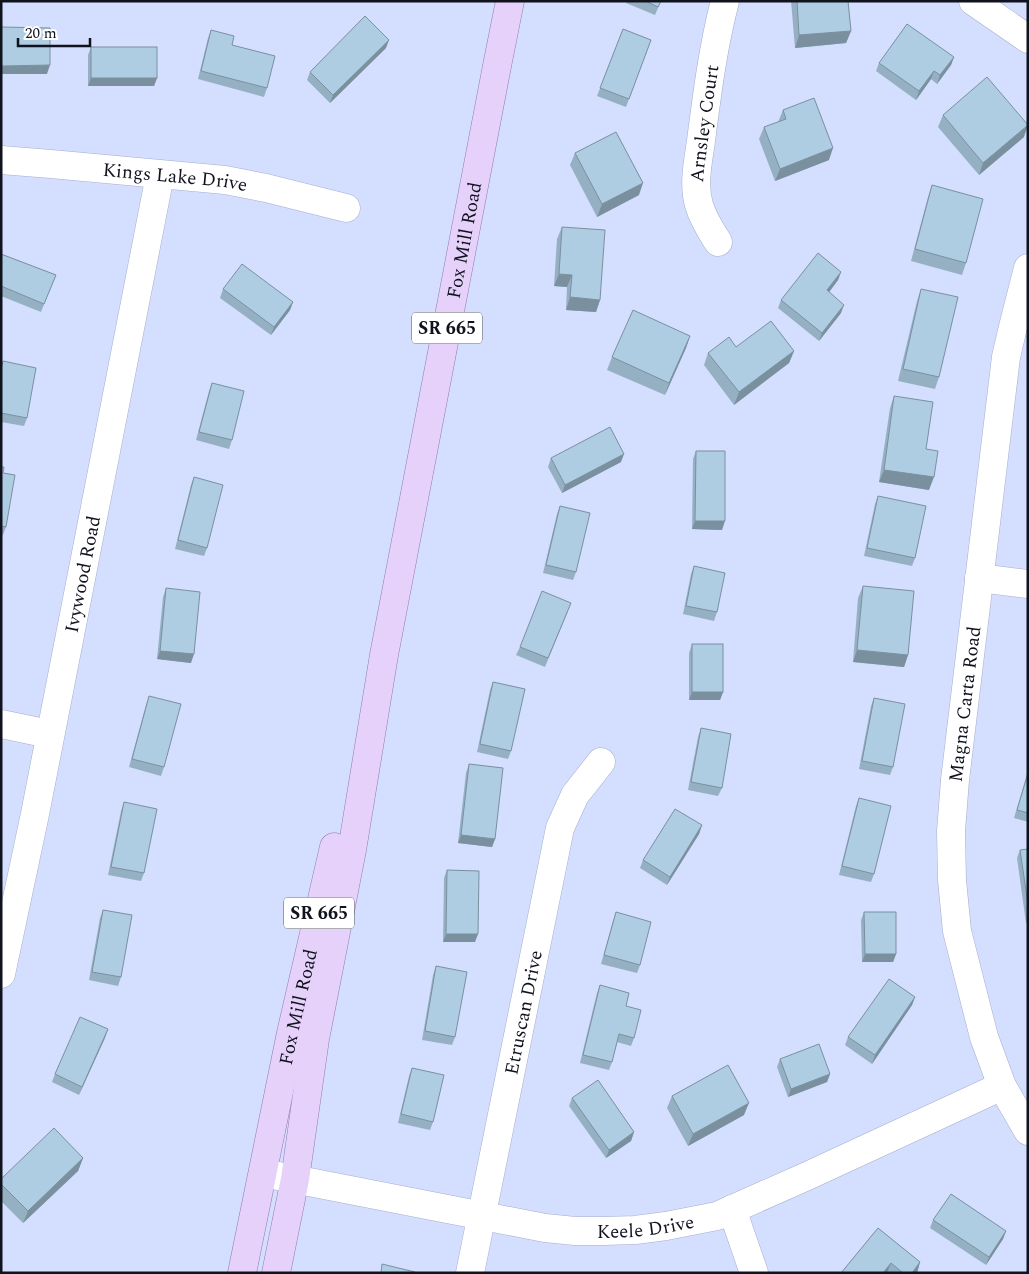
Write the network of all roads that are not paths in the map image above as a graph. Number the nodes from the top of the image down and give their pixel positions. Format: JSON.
{"nodes":[{"id":1,"x":510,"y":1,"type":"edge"},
{"id":2,"x":725,"y":1,"type":"edge"},
{"id":3,"x":973,"y":1,"type":"edge"},
{"id":4,"x":1028,"y":39,"type":"edge"},
{"id":5,"x":1,"y":160,"type":"edge"},
{"id":6,"x":160,"y":175,"type":"junction"},
{"id":7,"x":346,"y":208,"type":"dead end"},
{"id":8,"x":718,"y":242,"type":"dead end"},
{"id":9,"x":1028,"y":268,"type":"edge"},
{"id":10,"x":979,"y":578,"type":"junction"},
{"id":11,"x":1028,"y":584,"type":"edge"},
{"id":12,"x":384,"y":655,"type":"junction"},
{"id":13,"x":1,"y":724,"type":"edge"},
{"id":14,"x":49,"y":734,"type":"junction"},
{"id":15,"x":601,"y":762,"type":"dead end"},
{"id":16,"x":1,"y":974,"type":"edge"},
{"id":17,"x":1002,"y":1086,"type":"junction"},
{"id":18,"x":1028,"y":1131,"type":"edge"},
{"id":19,"x":263,"y":1173,"type":"junction"},
{"id":20,"x":295,"y":1179,"type":"junction"},
{"id":21,"x":732,"y":1210,"type":"junction"},
{"id":22,"x":481,"y":1216,"type":"junction"},
{"id":23,"x":242,"y":1273,"type":"edge"},
{"id":24,"x":276,"y":1273,"type":"edge"},
{"id":25,"x":470,"y":1273,"type":"edge"},
{"id":26,"x":754,"y":1273,"type":"edge"}],
"edges":[{"from":1,"to":12,"type":"main road","name":"Fox Mill Road","number":"SR 665"},
{"from":2,"to":8,"type":"street","name":"Arnsley Court"},
{"from":3,"to":4,"type":"street"},
{"from":5,"to":6,"type":"street","name":"Kings Lake Drive"},
{"from":6,"to":7,"type":"street","name":"Kings Lake Drive"},
{"from":6,"to":14,"type":"street","name":"Ivywood Road"},
{"from":9,"to":10,"type":"street","name":"Magna Carta Road"},
{"from":10,"to":11,"type":"street"},
{"from":10,"to":17,"type":"street","name":"Magna Carta Road"},
{"from":12,"to":19,"type":"main road","name":"Fox Mill Road","number":"SR 665"},
{"from":12,"to":20,"type":"main road","name":"Fox Mill Road","number":"SR 665"},
{"from":13,"to":14,"type":"street"},
{"from":14,"to":16,"type":"street","name":"Ivywood Road"},
{"from":15,"to":22,"type":"street","name":"Etruscan Drive"},
{"from":17,"to":18,"type":"street","name":"Magna Carta Road"},
{"from":17,"to":21,"type":"street","name":"Keele Drive"},
{"from":19,"to":20,"type":"street","name":"Keele Drive"},
{"from":19,"to":23,"type":"main road","name":"Fox Mill Road","number":"SR 665"},
{"from":20,"to":22,"type":"street","name":"Keele Drive"},
{"from":20,"to":24,"type":"main road","name":"Fox Mill Road","number":"SR 665"},
{"from":21,"to":22,"type":"street","name":"Keele Drive"},
{"from":21,"to":26,"type":"street"},
{"from":22,"to":25,"type":"street","name":"Etruscan Drive"}]}
